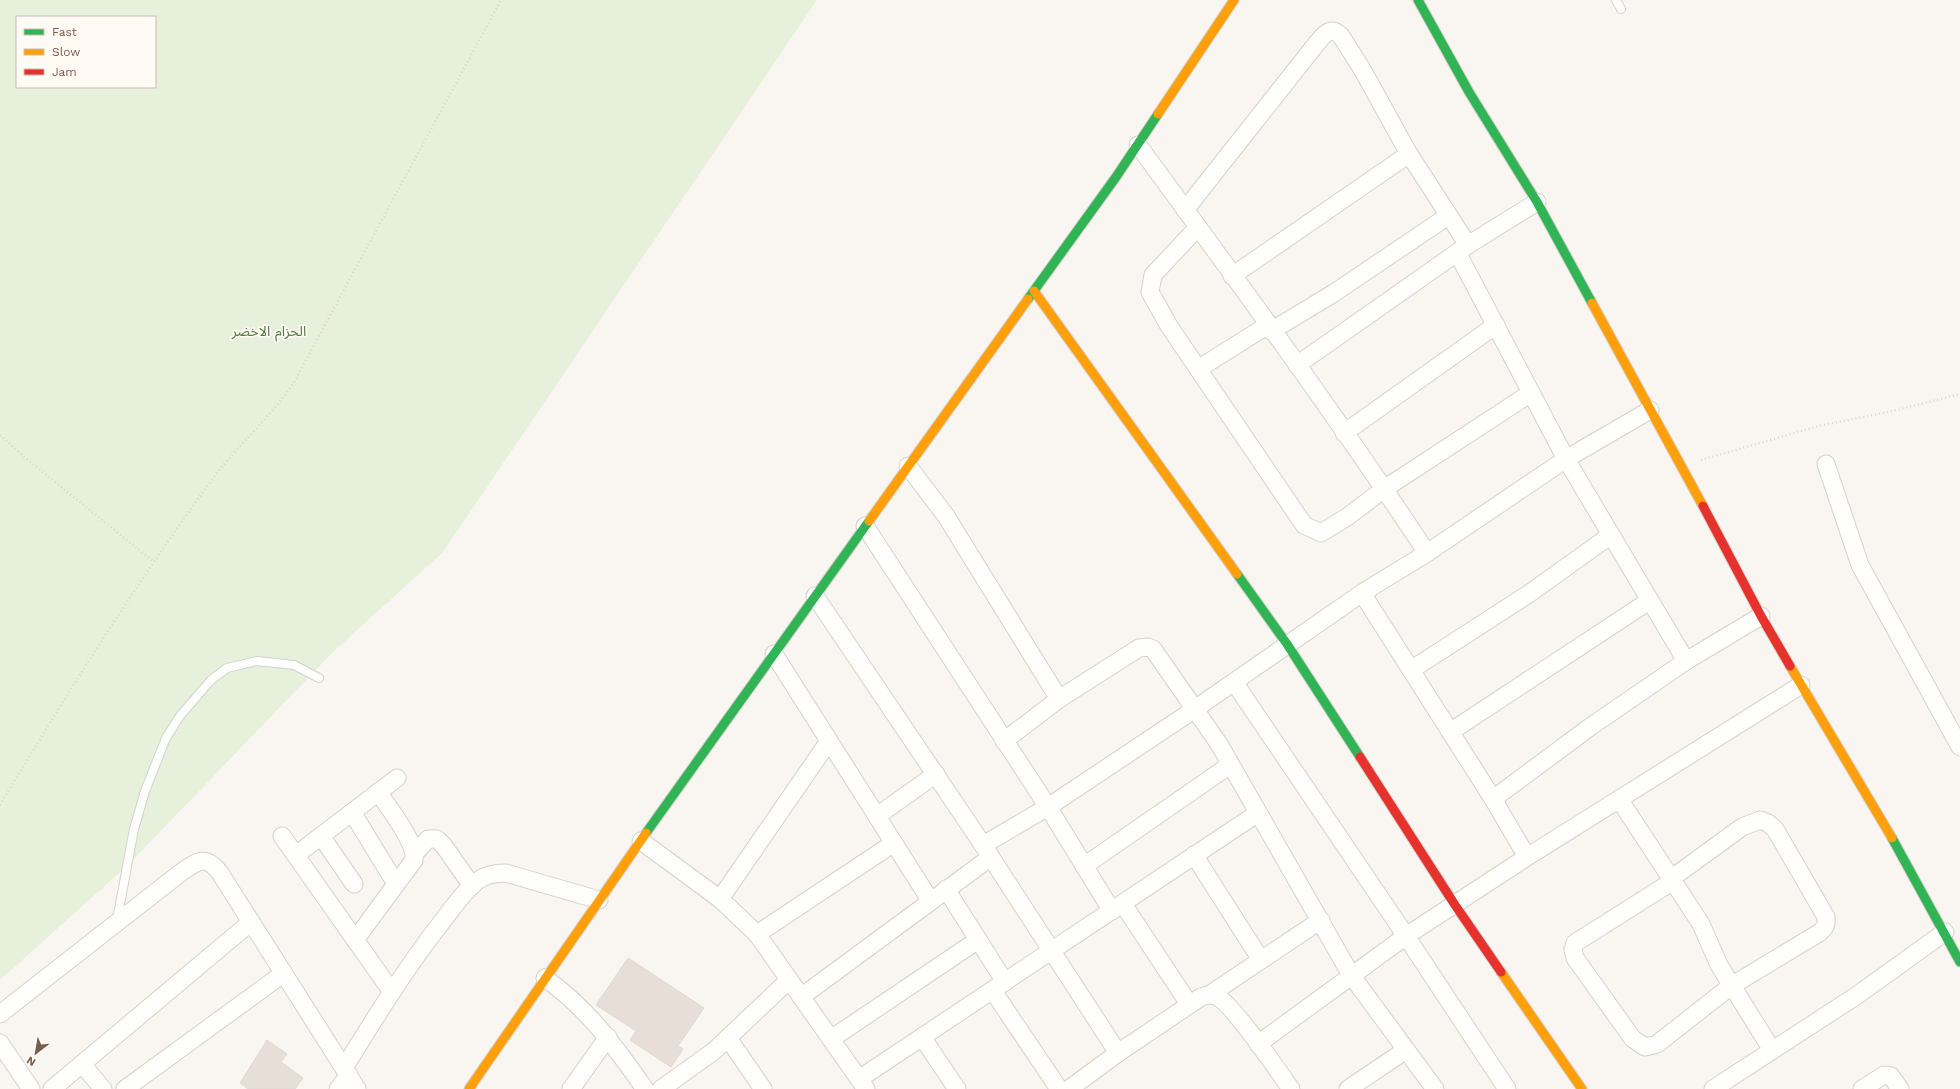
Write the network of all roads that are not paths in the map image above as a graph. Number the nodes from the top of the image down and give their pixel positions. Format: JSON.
{"nodes":[{"id":1,"x":1234,"y":0,"type":"edge"},
{"id":2,"x":1418,"y":0,"type":"edge"},
{"id":3,"x":1616,"y":0,"type":"edge"},
{"id":4,"x":1621,"y":9,"type":"dead end"},
{"id":5,"x":1138,"y":145,"type":"junction"},
{"id":6,"x":1409,"y":154,"type":"junction"},
{"id":7,"x":1537,"y":202,"type":"junction"},
{"id":8,"x":1185,"y":210,"type":"junction"},
{"id":9,"x":1448,"y":216,"type":"junction"},
{"id":10,"x":1198,"y":227,"type":"junction"},
{"id":11,"x":1463,"y":249,"type":"junction"},
{"id":12,"x":1232,"y":276,"type":"junction"},
{"id":13,"x":1034,"y":290,"type":"junction"},
{"id":14,"x":1496,"y":326,"type":"junction"},
{"id":15,"x":1270,"y":328,"type":"junction"},
{"id":16,"x":1297,"y":365,"type":"junction"},
{"id":17,"x":1198,"y":368,"type":"junction"},
{"id":18,"x":1531,"y":394,"type":"junction"},
{"id":19,"x":1650,"y":410,"type":"junction"},
{"id":20,"x":1344,"y":433,"type":"junction"},
{"id":21,"x":1566,"y":459,"type":"junction"},
{"id":22,"x":1826,"y":464,"type":"dead end"},
{"id":23,"x":908,"y":466,"type":"junction"},
{"id":24,"x":1384,"y":489,"type":"junction"},
{"id":25,"x":865,"y":526,"type":"junction"},
{"id":26,"x":1611,"y":535,"type":"junction"},
{"id":27,"x":1427,"y":554,"type":"junction"},
{"id":28,"x":1362,"y":594,"type":"junction"},
{"id":29,"x":815,"y":596,"type":"junction"},
{"id":30,"x":1649,"y":601,"type":"junction"},
{"id":31,"x":1761,"y":616,"type":"junction"},
{"id":32,"x":1287,"y":644,"type":"junction"},
{"id":33,"x":774,"y":654,"type":"junction"},
{"id":34,"x":1686,"y":661,"type":"junction"},
{"id":35,"x":1411,"y":670,"type":"junction"},
{"id":36,"x":319,"y":678,"type":"dead end"},
{"id":37,"x":1234,"y":682,"type":"junction"},
{"id":38,"x":1801,"y":686,"type":"junction"},
{"id":39,"x":1059,"y":699,"type":"junction"},
{"id":40,"x":1195,"y":709,"type":"junction"},
{"id":41,"x":1450,"y":732,"type":"junction"},
{"id":42,"x":1004,"y":740,"type":"junction"},
{"id":43,"x":829,"y":741,"type":"junction"},
{"id":44,"x":1960,"y":747,"type":"edge"},
{"id":45,"x":1230,"y":765,"type":"junction"},
{"id":46,"x":936,"y":774,"type":"junction"},
{"id":47,"x":397,"y":778,"type":"dead end"},
{"id":48,"x":378,"y":792,"type":"junction"},
{"id":49,"x":1494,"y":799,"type":"junction"},
{"id":50,"x":1619,"y":799,"type":"junction"},
{"id":51,"x":1048,"y":807,"type":"junction"},
{"id":52,"x":352,"y":812,"type":"junction"},
{"id":53,"x":1258,"y":813,"type":"junction"},
{"id":54,"x":877,"y":816,"type":"junction"},
{"id":55,"x":282,"y":836,"type":"dead end"},
{"id":56,"x":321,"y":836,"type":"junction"},
{"id":57,"x":641,"y":841,"type":"junction"},
{"id":58,"x":894,"y":843,"type":"junction"},
{"id":59,"x":987,"y":851,"type":"junction"},
{"id":60,"x":415,"y":854,"type":"junction"},
{"id":61,"x":296,"y":855,"type":"junction"},
{"id":62,"x":1194,"y":856,"type":"junction"},
{"id":63,"x":1527,"y":857,"type":"junction"},
{"id":64,"x":1084,"y":866,"type":"junction"},
{"id":65,"x":1672,"y":879,"type":"junction"},
{"id":66,"x":354,"y":884,"type":"dead end"},
{"id":67,"x":396,"y":884,"type":"junction"},
{"id":68,"x":472,"y":886,"type":"junction"},
{"id":69,"x":946,"y":890,"type":"junction"},
{"id":70,"x":720,"y":899,"type":"junction"},
{"id":71,"x":599,"y":900,"type":"junction"},
{"id":72,"x":930,"y":900,"type":"junction"},
{"id":73,"x":1455,"y":905,"type":"junction"},
{"id":74,"x":1117,"y":907,"type":"junction"},
{"id":75,"x":1320,"y":920,"type":"junction"},
{"id":76,"x":251,"y":922,"type":"junction"},
{"id":77,"x":116,"y":925,"type":"junction"},
{"id":78,"x":1945,"y":932,"type":"junction"},
{"id":79,"x":757,"y":934,"type":"junction"},
{"id":80,"x":1406,"y":936,"type":"junction"},
{"id":81,"x":355,"y":940,"type":"junction"},
{"id":82,"x":978,"y":940,"type":"junction"},
{"id":83,"x":1052,"y":951,"type":"junction"},
{"id":84,"x":1959,"y":955,"type":"edge"},
{"id":85,"x":1261,"y":960,"type":"junction"},
{"id":86,"x":284,"y":973,"type":"junction"},
{"id":87,"x":1351,"y":975,"type":"junction"},
{"id":88,"x":545,"y":978,"type":"junction"},
{"id":89,"x":789,"y":980,"type":"junction"},
{"id":90,"x":999,"y":986,"type":"junction"},
{"id":91,"x":1731,"y":986,"type":"junction"},
{"id":92,"x":392,"y":992,"type":"junction"},
{"id":93,"x":1209,"y":995,"type":"junction"},
{"id":94,"x":801,"y":996,"type":"junction"},
{"id":95,"x":1189,"y":1004,"type":"junction"},
{"id":96,"x":0,"y":1014,"type":"edge"},
{"id":97,"x":608,"y":1037,"type":"junction"},
{"id":98,"x":922,"y":1037,"type":"junction"},
{"id":99,"x":728,"y":1038,"type":"junction"},
{"id":100,"x":831,"y":1039,"type":"junction"},
{"id":101,"x":0,"y":1043,"type":"edge"},
{"id":102,"x":1258,"y":1044,"type":"junction"},
{"id":103,"x":1406,"y":1050,"type":"junction"},
{"id":104,"x":1772,"y":1050,"type":"junction"},
{"id":105,"x":1118,"y":1053,"type":"junction"},
{"id":106,"x":82,"y":1064,"type":"junction"},
{"id":107,"x":350,"y":1077,"type":"edge"},
{"id":108,"x":863,"y":1084,"type":"edge"},
{"id":109,"x":1732,"y":1084,"type":"edge"},
{"id":110,"x":32,"y":1089,"type":"edge"},
{"id":111,"x":52,"y":1089,"type":"edge"},
{"id":112,"x":103,"y":1089,"type":"edge"},
{"id":113,"x":125,"y":1089,"type":"edge"},
{"id":114,"x":338,"y":1089,"type":"edge"},
{"id":115,"x":469,"y":1089,"type":"edge"},
{"id":116,"x":571,"y":1089,"type":"edge"},
{"id":117,"x":645,"y":1089,"type":"edge"},
{"id":118,"x":661,"y":1089,"type":"edge"},
{"id":119,"x":763,"y":1089,"type":"edge"},
{"id":120,"x":957,"y":1089,"type":"edge"},
{"id":121,"x":1059,"y":1089,"type":"edge"},
{"id":122,"x":1069,"y":1089,"type":"edge"},
{"id":123,"x":1291,"y":1089,"type":"edge"},
{"id":124,"x":1348,"y":1089,"type":"edge"},
{"id":125,"x":1435,"y":1089,"type":"edge"},
{"id":126,"x":1507,"y":1089,"type":"edge"},
{"id":127,"x":1582,"y":1089,"type":"edge"},
{"id":128,"x":1713,"y":1089,"type":"edge"},
{"id":129,"x":1862,"y":1089,"type":"edge"},
{"id":130,"x":1900,"y":1089,"type":"edge"}],
"edges":[{"from":1,"to":5,"type":"street"},
{"from":2,"to":7,"type":"street"},
{"from":3,"to":4,"type":"lane"},
{"from":5,"to":8,"type":"street"},
{"from":5,"to":13,"type":"street"},
{"from":6,"to":8,"type":"street"},
{"from":6,"to":9,"type":"street"},
{"from":6,"to":12,"type":"street"},
{"from":7,"to":11,"type":"street"},
{"from":7,"to":19,"type":"street"},
{"from":8,"to":10,"type":"street"},
{"from":9,"to":11,"type":"street"},
{"from":9,"to":15,"type":"street"},
{"from":10,"to":12,"type":"street"},
{"from":10,"to":17,"type":"street"},
{"from":11,"to":14,"type":"street"},
{"from":11,"to":16,"type":"street"},
{"from":12,"to":15,"type":"street"},
{"from":13,"to":23,"type":"street"},
{"from":13,"to":32,"type":"street"},
{"from":14,"to":18,"type":"street"},
{"from":14,"to":20,"type":"street"},
{"from":15,"to":16,"type":"street"},
{"from":15,"to":17,"type":"street"},
{"from":16,"to":20,"type":"street"},
{"from":17,"to":24,"type":"street"},
{"from":18,"to":21,"type":"street"},
{"from":18,"to":24,"type":"street"},
{"from":19,"to":21,"type":"street"},
{"from":19,"to":31,"type":"street"},
{"from":20,"to":24,"type":"street"},
{"from":21,"to":26,"type":"street"},
{"from":21,"to":27,"type":"street"},
{"from":22,"to":44,"type":"street"},
{"from":23,"to":25,"type":"street"},
{"from":23,"to":39,"type":"street"},
{"from":24,"to":27,"type":"street"},
{"from":25,"to":29,"type":"street"},
{"from":25,"to":42,"type":"street"},
{"from":26,"to":30,"type":"street"},
{"from":26,"to":35,"type":"street"},
{"from":27,"to":28,"type":"street"},
{"from":28,"to":32,"type":"street"},
{"from":28,"to":35,"type":"street"},
{"from":29,"to":33,"type":"street"},
{"from":29,"to":46,"type":"street"},
{"from":30,"to":34,"type":"street"},
{"from":30,"to":41,"type":"street"},
{"from":31,"to":34,"type":"street"},
{"from":31,"to":38,"type":"street"},
{"from":32,"to":37,"type":"street"},
{"from":32,"to":73,"type":"street"},
{"from":33,"to":43,"type":"street"},
{"from":33,"to":57,"type":"street"},
{"from":34,"to":49,"type":"street"},
{"from":35,"to":41,"type":"street"},
{"from":36,"to":77,"type":"lane"},
{"from":37,"to":40,"type":"street"},
{"from":37,"to":80,"type":"street"},
{"from":38,"to":50,"type":"street"},
{"from":38,"to":78,"type":"street"},
{"from":39,"to":40,"type":"street"},
{"from":39,"to":42,"type":"street"},
{"from":40,"to":45,"type":"street"},
{"from":40,"to":51,"type":"street"},
{"from":41,"to":49,"type":"street"},
{"from":42,"to":51,"type":"street"},
{"from":43,"to":54,"type":"street"},
{"from":43,"to":70,"type":"street"},
{"from":45,"to":53,"type":"street"},
{"from":45,"to":64,"type":"street"},
{"from":46,"to":54,"type":"street"},
{"from":46,"to":59,"type":"street"},
{"from":47,"to":48,"type":"street"},
{"from":48,"to":52,"type":"street"},
{"from":48,"to":60,"type":"street"},
{"from":49,"to":63,"type":"street"},
{"from":50,"to":63,"type":"street"},
{"from":50,"to":65,"type":"street"},
{"from":51,"to":59,"type":"street"},
{"from":51,"to":64,"type":"street"},
{"from":52,"to":56,"type":"street"},
{"from":52,"to":67,"type":"street"},
{"from":53,"to":62,"type":"street"},
{"from":53,"to":75,"type":"street"},
{"from":54,"to":58,"type":"street"},
{"from":55,"to":61,"type":"street"},
{"from":56,"to":61,"type":"street"},
{"from":56,"to":66,"type":"street"},
{"from":57,"to":70,"type":"street"},
{"from":57,"to":71,"type":"street"},
{"from":58,"to":72,"type":"street"},
{"from":58,"to":79,"type":"street"},
{"from":59,"to":69,"type":"street"},
{"from":59,"to":83,"type":"street"},
{"from":60,"to":67,"type":"street"},
{"from":60,"to":68,"type":"street"},
{"from":61,"to":81,"type":"street"},
{"from":62,"to":74,"type":"street"},
{"from":62,"to":85,"type":"street"},
{"from":63,"to":73,"type":"street"},
{"from":64,"to":74,"type":"street"},
{"from":65,"to":91,"type":"street"},
{"from":65,"to":91,"type":"street"},
{"from":65,"to":91,"type":"street"},
{"from":67,"to":81,"type":"street"},
{"from":68,"to":71,"type":"street"},
{"from":68,"to":92,"type":"street"},
{"from":69,"to":72,"type":"street"},
{"from":69,"to":82,"type":"street"},
{"from":70,"to":79,"type":"street"},
{"from":71,"to":88,"type":"street"},
{"from":72,"to":94,"type":"street"},
{"from":73,"to":80,"type":"street"},
{"from":73,"to":127,"type":"street"},
{"from":74,"to":83,"type":"street"},
{"from":74,"to":95,"type":"street"},
{"from":75,"to":85,"type":"street"},
{"from":75,"to":87,"type":"street"},
{"from":76,"to":77,"type":"street"},
{"from":76,"to":86,"type":"street"},
{"from":76,"to":106,"type":"street"},
{"from":77,"to":96,"type":"street"},
{"from":78,"to":84,"type":"street"},
{"from":78,"to":104,"type":"street"},
{"from":79,"to":89,"type":"street"},
{"from":80,"to":87,"type":"street"},
{"from":80,"to":126,"type":"street"},
{"from":81,"to":92,"type":"street"},
{"from":82,"to":90,"type":"street"},
{"from":82,"to":100,"type":"street"},
{"from":83,"to":90,"type":"street"},
{"from":83,"to":105,"type":"street"},
{"from":85,"to":93,"type":"street"},
{"from":86,"to":107,"type":"street"},
{"from":86,"to":113,"type":"street"},
{"from":87,"to":102,"type":"street"},
{"from":87,"to":103,"type":"street"},
{"from":88,"to":97,"type":"street"},
{"from":88,"to":115,"type":"street"},
{"from":89,"to":94,"type":"street"},
{"from":89,"to":99,"type":"street"},
{"from":90,"to":98,"type":"street"},
{"from":90,"to":121,"type":"street"},
{"from":91,"to":104,"type":"street"},
{"from":92,"to":107,"type":"street"},
{"from":93,"to":95,"type":"street"},
{"from":93,"to":102,"type":"street"},
{"from":94,"to":100,"type":"street"},
{"from":95,"to":105,"type":"street"},
{"from":97,"to":116,"type":"street"},
{"from":97,"to":117,"type":"street"},
{"from":98,"to":108,"type":"street"},
{"from":98,"to":120,"type":"street"},
{"from":99,"to":118,"type":"street"},
{"from":99,"to":119,"type":"street"},
{"from":100,"to":108,"type":"street"},
{"from":101,"to":110,"type":"street"},
{"from":102,"to":123,"type":"street"},
{"from":103,"to":124,"type":"street"},
{"from":103,"to":125,"type":"street"},
{"from":104,"to":109,"type":"street"},
{"from":105,"to":122,"type":"street"},
{"from":106,"to":111,"type":"street"},
{"from":106,"to":112,"type":"street"},
{"from":107,"to":114,"type":"street"},
{"from":109,"to":128,"type":"street"},
{"from":129,"to":130,"type":"street"}]}
